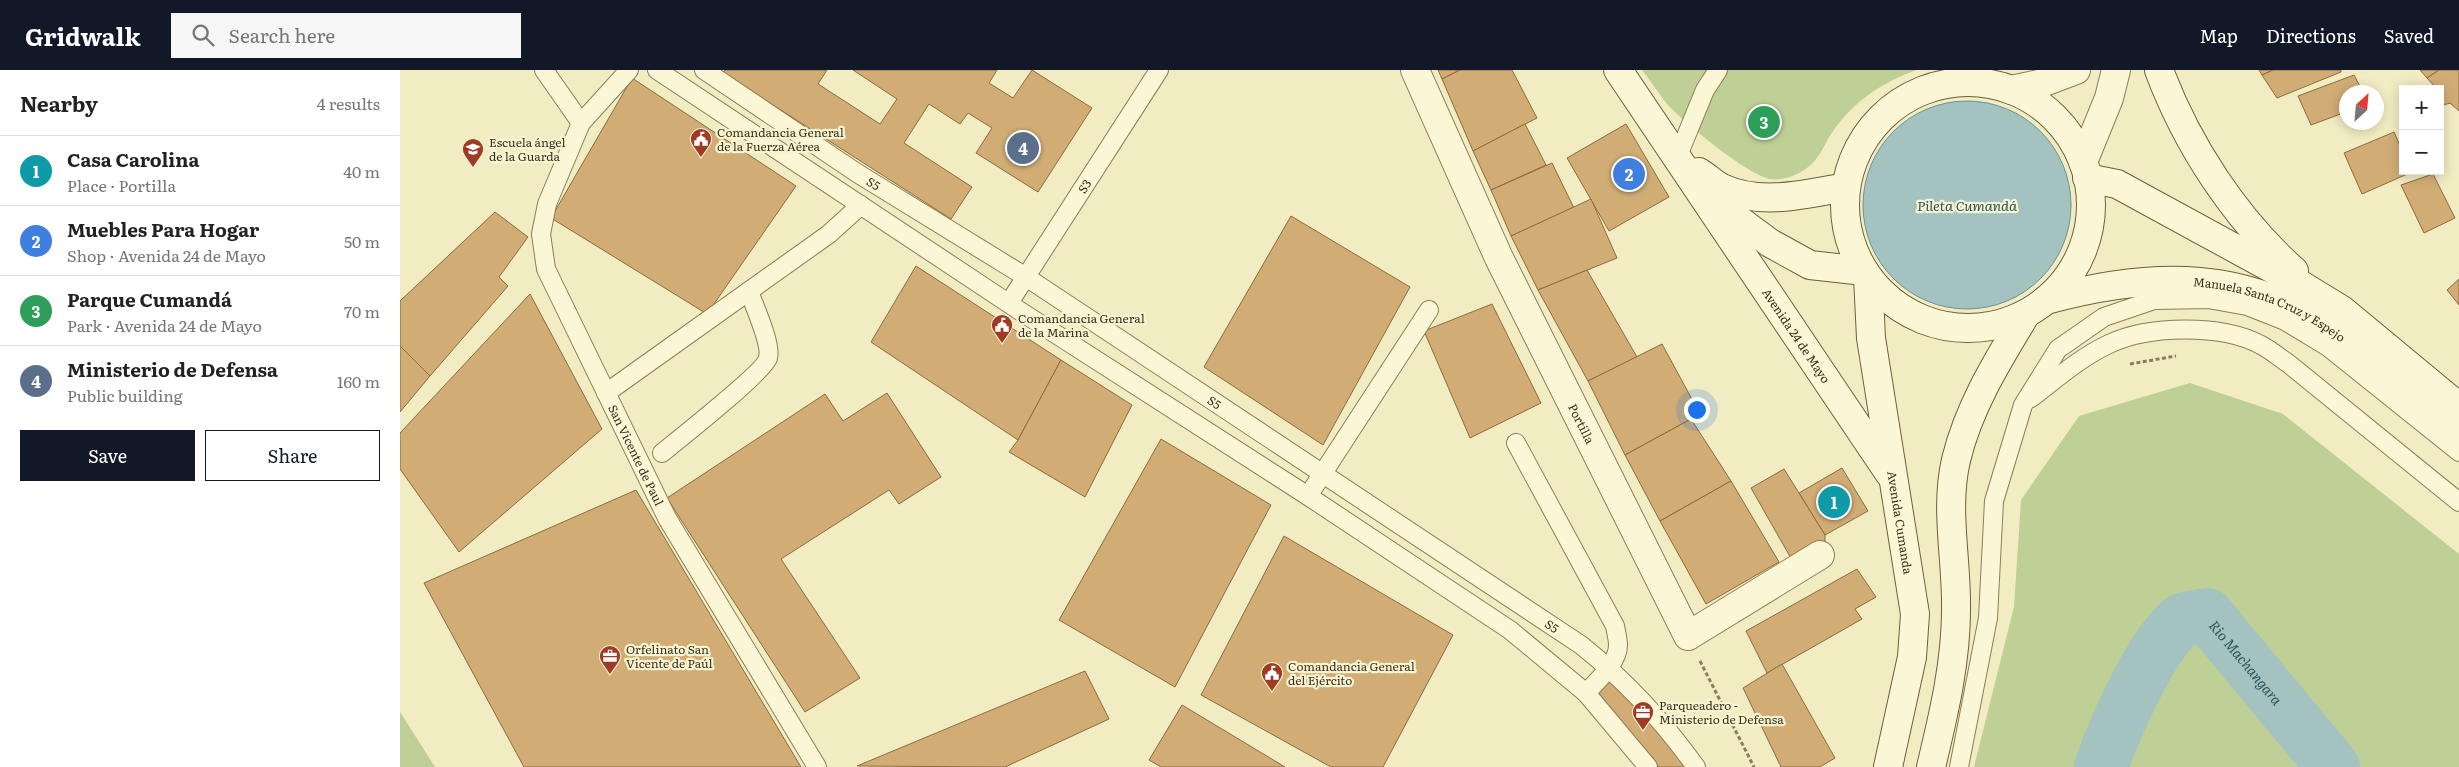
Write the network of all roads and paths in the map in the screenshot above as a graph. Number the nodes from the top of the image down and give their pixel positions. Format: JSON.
{"nodes":[{"id":1,"x":544,"y":70,"type":"edge"},
{"id":2,"x":629,"y":70,"type":"edge"},
{"id":3,"x":657,"y":70,"type":"edge"},
{"id":4,"x":704,"y":70,"type":"edge"},
{"id":5,"x":1159,"y":70,"type":"edge"},
{"id":6,"x":1415,"y":70,"type":"edge"},
{"id":7,"x":1618,"y":70,"type":"edge"},
{"id":8,"x":1718,"y":70,"type":"edge"},
{"id":9,"x":1977,"y":70,"type":"edge"},
{"id":10,"x":2076,"y":70,"type":"edge"},
{"id":11,"x":2116,"y":70,"type":"edge"},
{"id":12,"x":2159,"y":70,"type":"edge"},
{"id":13,"x":1941,"y":85,"type":"junction"},
{"id":14,"x":2011,"y":90,"type":"junction"},
{"id":15,"x":581,"y":123,"type":"junction"},
{"id":16,"x":1677,"y":158,"type":"junction"},
{"id":17,"x":2085,"y":170,"type":"junction"},
{"id":18,"x":1846,"y":187,"type":"junction"},
{"id":19,"x":1701,"y":191,"type":"junction"},
{"id":20,"x":861,"y":205,"type":"junction"},
{"id":21,"x":1866,"y":274,"type":"junction"},
{"id":22,"x":1026,"y":277,"type":"junction"},
{"id":23,"x":749,"y":291,"type":"junction"},
{"id":24,"x":1008,"y":303,"type":"junction"},
{"id":25,"x":2036,"y":307,"type":"junction"},
{"id":26,"x":1429,"y":310,"type":"dead end"},
{"id":27,"x":2342,"y":310,"type":"junction"},
{"id":28,"x":2182,"y":356,"type":"dead end"},
{"id":29,"x":2127,"y":365,"type":"dead end"},
{"id":30,"x":606,"y":393,"type":"junction"},
{"id":31,"x":2023,"y":405,"type":"junction"},
{"id":32,"x":2459,"y":407,"type":"edge"},
{"id":33,"x":2459,"y":437,"type":"edge"},
{"id":34,"x":1516,"y":443,"type":"dead end"},
{"id":35,"x":2459,"y":452,"type":"edge"},
{"id":36,"x":662,"y":453,"type":"dead end"},
{"id":37,"x":1323,"y":475,"type":"junction"},
{"id":38,"x":1894,"y":480,"type":"junction"},
{"id":39,"x":1308,"y":496,"type":"junction"},
{"id":40,"x":2459,"y":502,"type":"edge"},
{"id":41,"x":1820,"y":555,"type":"dead end"},
{"id":42,"x":1688,"y":636,"type":"junction"},
{"id":43,"x":1609,"y":667,"type":"junction"},
{"id":44,"x":1586,"y":693,"type":"junction"},
{"id":45,"x":1900,"y":718,"type":"junction"},
{"id":46,"x":818,"y":767,"type":"edge"},
{"id":47,"x":1648,"y":767,"type":"edge"},
{"id":48,"x":1696,"y":767,"type":"edge"},
{"id":49,"x":1754,"y":767,"type":"edge"},
{"id":50,"x":1877,"y":767,"type":"edge"},
{"id":51,"x":1888,"y":767,"type":"edge"},
{"id":52,"x":1930,"y":767,"type":"edge"},
{"id":53,"x":1959,"y":767,"type":"edge"}],
"edges":[{"from":1,"to":15,"type":"lane"},
{"from":2,"to":15,"type":"lane","name":"San Vicente de Paul"},
{"from":3,"to":20,"type":"lane","name":"S5"},
{"from":4,"to":22,"type":"lane","name":"S5"},
{"from":5,"to":22,"type":"lane","name":"S3"},
{"from":6,"to":42,"type":"main road","name":"Portilla"},
{"from":7,"to":16,"type":"main road","name":"Avenida 24 de Mayo"},
{"from":8,"to":16,"type":"lane"},
{"from":9,"to":13,"type":"lane"},
{"from":10,"to":14,"type":"main road"},
{"from":11,"to":17,"type":"main road"},
{"from":12,"to":27,"type":"main road"},
{"from":13,"to":14,"type":"main road"},
{"from":13,"to":18,"type":"main road"},
{"from":14,"to":17,"type":"main road"},
{"from":15,"to":30,"type":"lane","name":"San Vicente de Paul"},
{"from":16,"to":18,"type":"main road","name":"Avenida 24 de Mayo"},
{"from":16,"to":19,"type":"main road","name":"Avenida 24 de Mayo"},
{"from":17,"to":25,"type":"main road"},
{"from":17,"to":27,"type":"main road","name":"Manuela Santa Cruz y Espejo"},
{"from":18,"to":21,"type":"main road"},
{"from":19,"to":21,"type":"main road","name":"Avenida 24 de Mayo"},
{"from":19,"to":38,"type":"main road","name":"Avenida 24 de Mayo"},
{"from":20,"to":23,"type":"lane"},
{"from":20,"to":24,"type":"lane","name":"S5"},
{"from":21,"to":25,"type":"main road","name":"Manuela Santa Cruz y Espejo"},
{"from":21,"to":38,"type":"main road","name":"Avenida Cumanda"},
{"from":22,"to":24,"type":"lane","name":"S3"},
{"from":22,"to":37,"type":"lane","name":"S5"},
{"from":23,"to":30,"type":"lane"},
{"from":23,"to":36,"type":"lane"},
{"from":24,"to":39,"type":"lane","name":"S5"},
{"from":25,"to":33,"type":"main road","name":"Manuela Santa Cruz y Espejo"},
{"from":25,"to":52,"type":"main road"},
{"from":26,"to":37,"type":"lane"},
{"from":27,"to":32,"type":"main road","name":"Manuela Santa Cruz y Espejo"},
{"from":28,"to":29,"type":"path"},
{"from":30,"to":46,"type":"lane","name":"San Vicente de Paul"},
{"from":31,"to":35,"type":"lane"},
{"from":31,"to":40,"type":"lane"},
{"from":31,"to":53,"type":"lane"},
{"from":34,"to":43,"type":"lane"},
{"from":37,"to":39,"type":"lane"},
{"from":37,"to":43,"type":"lane","name":"S5"},
{"from":38,"to":45,"type":"main road","name":"Avenida Cumanda"},
{"from":39,"to":44,"type":"lane","name":"S5"},
{"from":41,"to":42,"type":"main road"},
{"from":42,"to":49,"type":"path"},
{"from":43,"to":44,"type":"lane"},
{"from":43,"to":48,"type":"lane","name":"S5"},
{"from":44,"to":47,"type":"lane","name":"S5"},
{"from":45,"to":50,"type":"lane"},
{"from":45,"to":51,"type":"main road","name":"Avenida Cumanda"}]}
